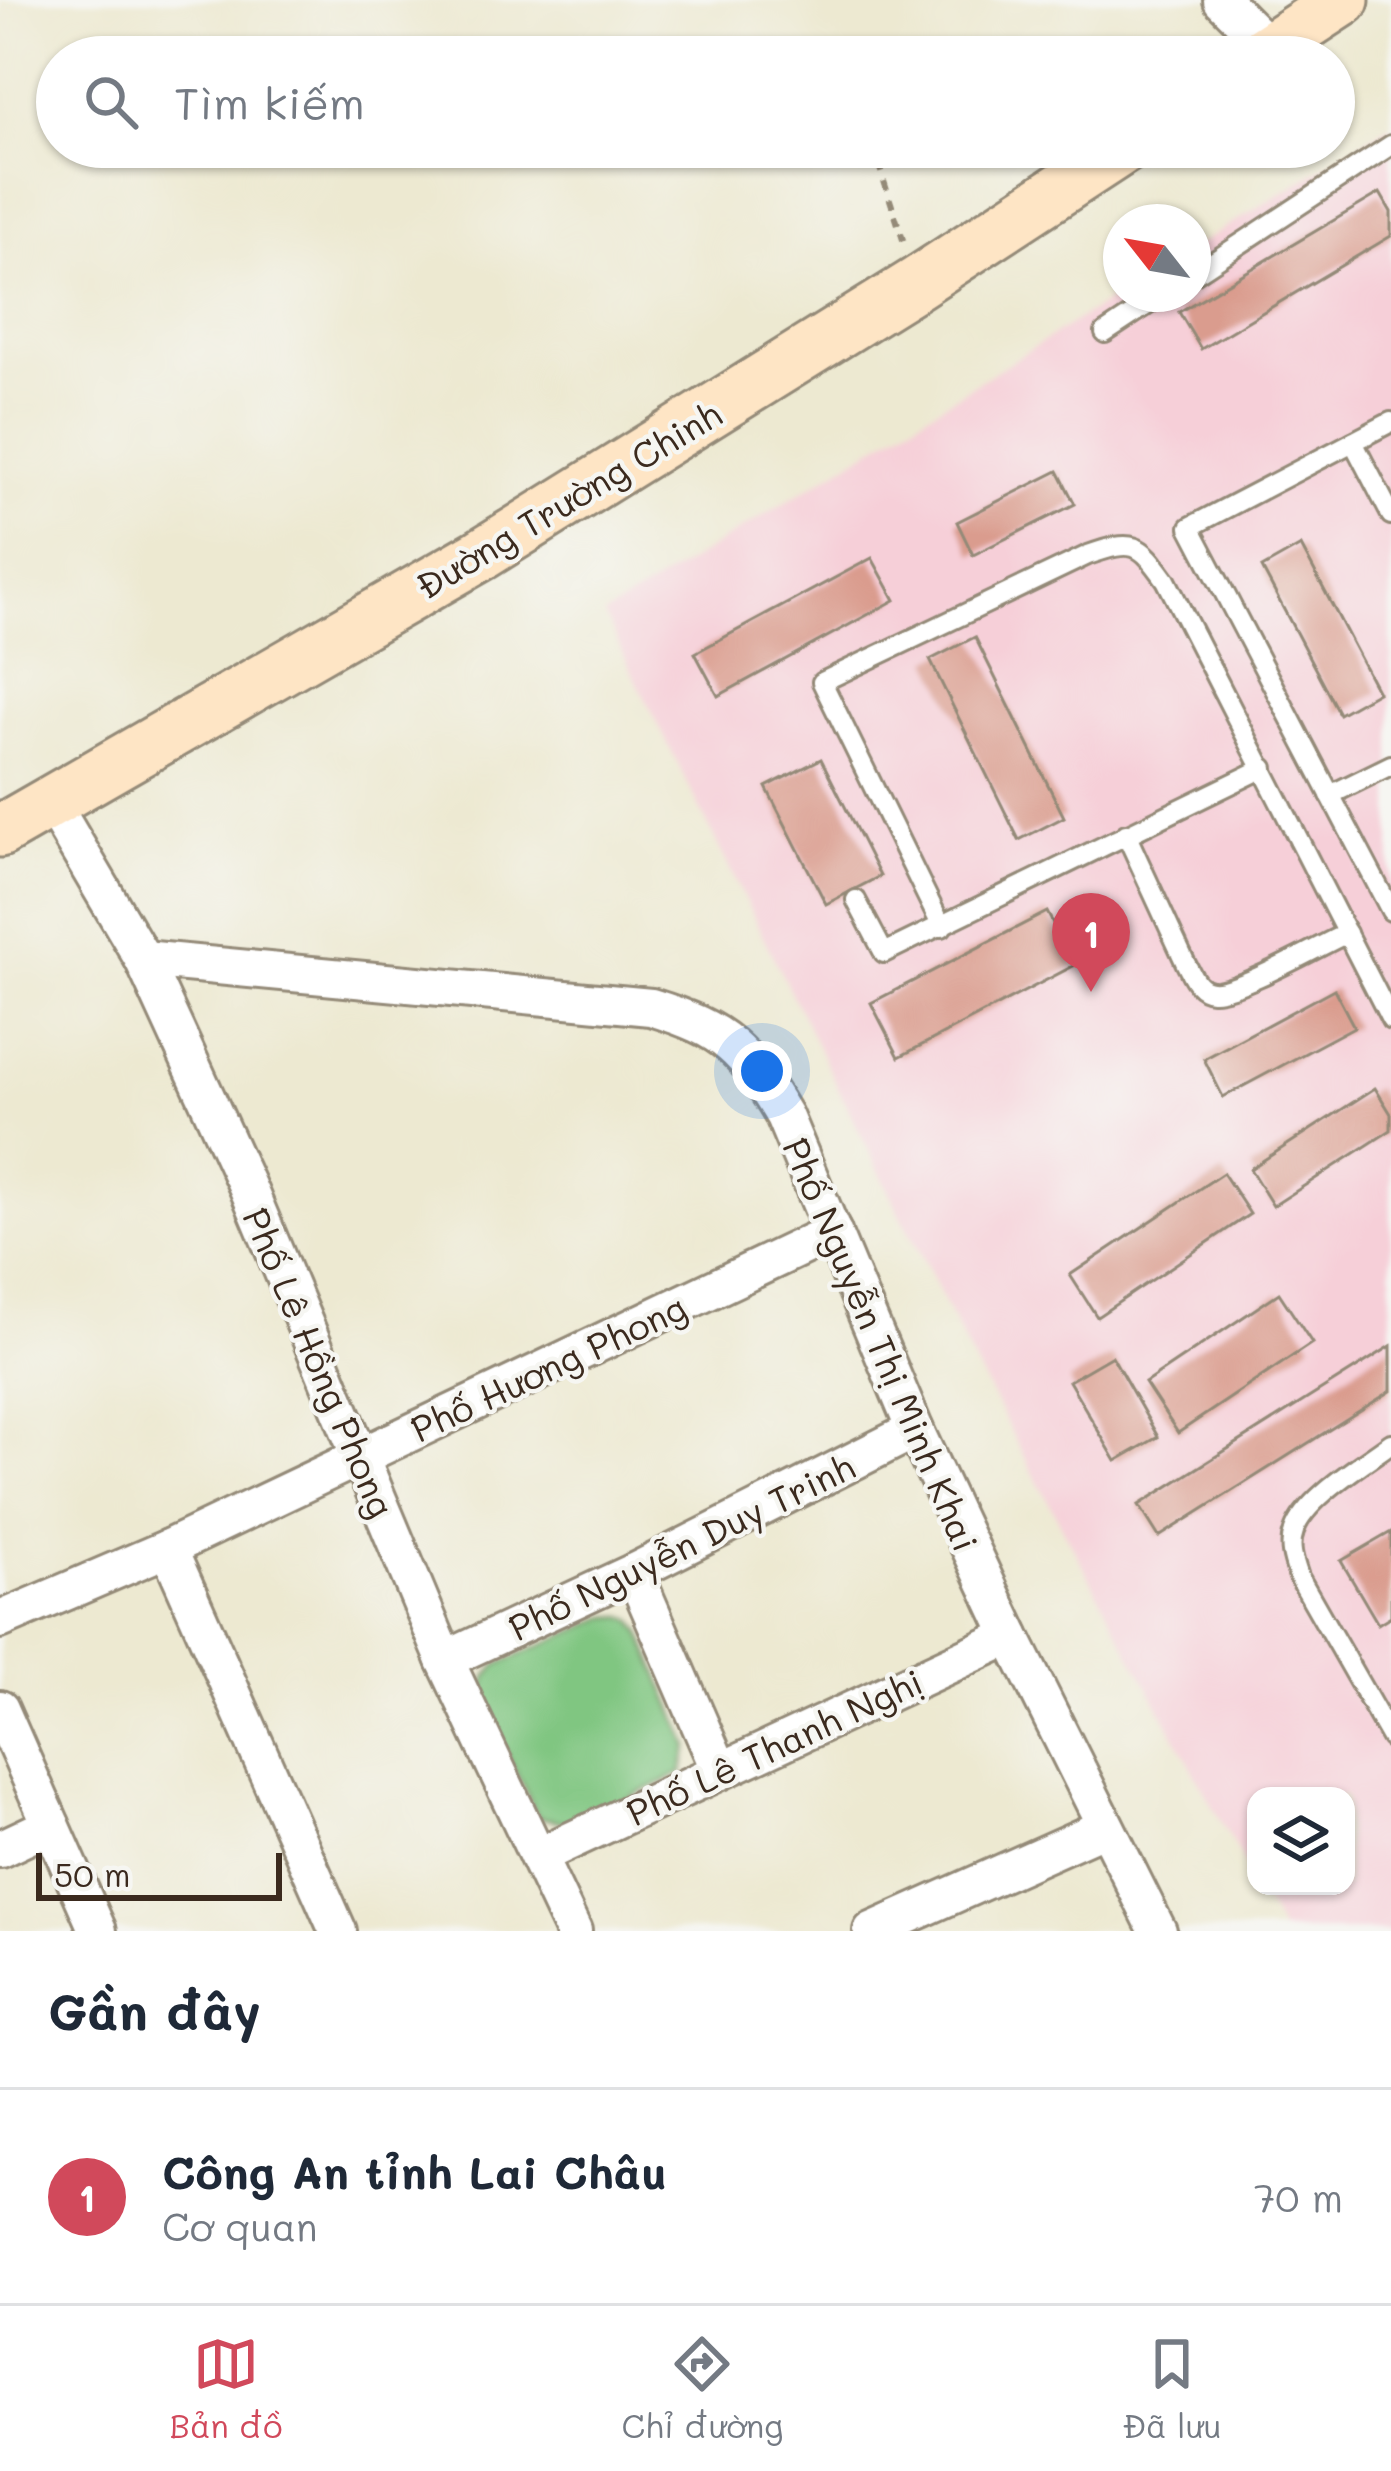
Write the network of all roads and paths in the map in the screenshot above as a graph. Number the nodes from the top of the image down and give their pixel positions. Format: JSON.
{"nodes":[{"id":1,"x":1222,"y":0,"type":"edge"},
{"id":2,"x":1343,"y":0,"type":"edge"},
{"id":3,"x":1250,"y":36,"type":"edge"},
{"id":4,"x":1288,"y":36,"type":"edge"},
{"id":5,"x":1391,"y":145,"type":"edge"},
{"id":6,"x":880,"y":168,"type":"edge"},
{"id":7,"x":1092,"y":168,"type":"edge"},
{"id":8,"x":1211,"y":263,"type":"edge"},
{"id":9,"x":917,"y":283,"type":"junction"},
{"id":10,"x":1137,"y":312,"type":"edge"},
{"id":11,"x":1105,"y":333,"type":"dead end"},
{"id":12,"x":1391,"y":422,"type":"edge"},
{"id":13,"x":1353,"y":442,"type":"junction"},
{"id":14,"x":1391,"y":515,"type":"edge"},
{"id":15,"x":1391,"y":765,"type":"edge"},
{"id":16,"x":1264,"y":768,"type":"junction"},
{"id":17,"x":1330,"y":795,"type":"junction"},
{"id":18,"x":50,"y":801,"type":"junction"},
{"id":19,"x":0,"y":831,"type":"edge"},
{"id":20,"x":1126,"y":834,"type":"junction"},
{"id":21,"x":856,"y":900,"type":"dead end"},
{"id":22,"x":1391,"y":911,"type":"edge"},
{"id":23,"x":942,"y":927,"type":"junction"},
{"id":24,"x":1347,"y":933,"type":"junction"},
{"id":25,"x":143,"y":959,"type":"junction"},
{"id":26,"x":1391,"y":1020,"type":"edge"},
{"id":27,"x":832,"y":1232,"type":"junction"},
{"id":28,"x":915,"y":1430,"type":"junction"},
{"id":29,"x":1391,"y":1443,"type":"edge"},
{"id":30,"x":360,"y":1456,"type":"junction"},
{"id":31,"x":167,"y":1548,"type":"junction"},
{"id":32,"x":634,"y":1572,"type":"junction"},
{"id":33,"x":0,"y":1620,"type":"edge"},
{"id":34,"x":1011,"y":1636,"type":"junction"},
{"id":35,"x":445,"y":1660,"type":"junction"},
{"id":36,"x":0,"y":1709,"type":"edge"},
{"id":37,"x":1391,"y":1738,"type":"edge"},
{"id":38,"x":720,"y":1772,"type":"junction"},
{"id":39,"x":51,"y":1825,"type":"junction"},
{"id":40,"x":1105,"y":1827,"type":"junction"},
{"id":41,"x":0,"y":1849,"type":"edge"},
{"id":42,"x":538,"y":1856,"type":"junction"},
{"id":43,"x":98,"y":1931,"type":"edge"},
{"id":44,"x":338,"y":1931,"type":"edge"},
{"id":45,"x":573,"y":1931,"type":"edge"},
{"id":46,"x":872,"y":1931,"type":"edge"},
{"id":47,"x":1158,"y":1931,"type":"edge"}],
"edges":[{"from":1,"to":3,"type":"street"},
{"from":2,"to":4,"type":"main road"},
{"from":5,"to":8,"type":"lane"},
{"from":6,"to":9,"type":"path"},
{"from":7,"to":9,"type":"main road","name":"Đường Trường Chinh"},
{"from":9,"to":18,"type":"main road","name":"Đường Trường Chinh"},
{"from":10,"to":11,"type":"lane"},
{"from":12,"to":13,"type":"lane"},
{"from":13,"to":14,"type":"lane"},
{"from":13,"to":17,"type":"lane"},
{"from":15,"to":17,"type":"lane"},
{"from":16,"to":20,"type":"lane"},
{"from":16,"to":23,"type":"lane"},
{"from":16,"to":24,"type":"lane"},
{"from":17,"to":22,"type":"lane"},
{"from":18,"to":19,"type":"main road","name":"Đường Trường Chinh"},
{"from":18,"to":25,"type":"street","name":"Phố Lê Hồng Phong"},
{"from":20,"to":23,"type":"lane"},
{"from":20,"to":24,"type":"lane"},
{"from":21,"to":23,"type":"lane"},
{"from":24,"to":26,"type":"lane"},
{"from":25,"to":27,"type":"street","name":"Phố Nguyễn Thị Minh Khai"},
{"from":25,"to":30,"type":"street","name":"Phố Lê Hồng Phong"},
{"from":27,"to":28,"type":"street","name":"Phố Nguyễn Thị Minh Khai"},
{"from":27,"to":30,"type":"street","name":"Phố Hương Phong"},
{"from":28,"to":32,"type":"street","name":"Phố Nguyễn Duy Trinh"},
{"from":28,"to":34,"type":"street","name":"Phố Nguyễn Thị Minh Khai"},
{"from":29,"to":37,"type":"lane"},
{"from":30,"to":31,"type":"street","name":"Phố Hương Phong"},
{"from":30,"to":35,"type":"street","name":"Phố Lê Hồng Phong"},
{"from":31,"to":33,"type":"street","name":"Phố Hương Phong"},
{"from":31,"to":44,"type":"street"},
{"from":32,"to":35,"type":"street","name":"Phố Nguyễn Duy Trinh"},
{"from":32,"to":38,"type":"street"},
{"from":34,"to":38,"type":"street","name":"Phố Lê Thanh Nghị"},
{"from":34,"to":40,"type":"street","name":"Phố Nguyễn Thị Minh Khai"},
{"from":35,"to":42,"type":"street","name":"Phố Lê Hồng Phong"},
{"from":36,"to":39,"type":"street"},
{"from":38,"to":42,"type":"street","name":"Phố Lê Thanh Nghị"},
{"from":39,"to":41,"type":"street"},
{"from":39,"to":43,"type":"street"},
{"from":40,"to":46,"type":"street"},
{"from":40,"to":47,"type":"street","name":"Phố Nguyễn Thị Minh Khai"},
{"from":42,"to":45,"type":"street","name":"Phố Lê Hồng Phong"}]}
